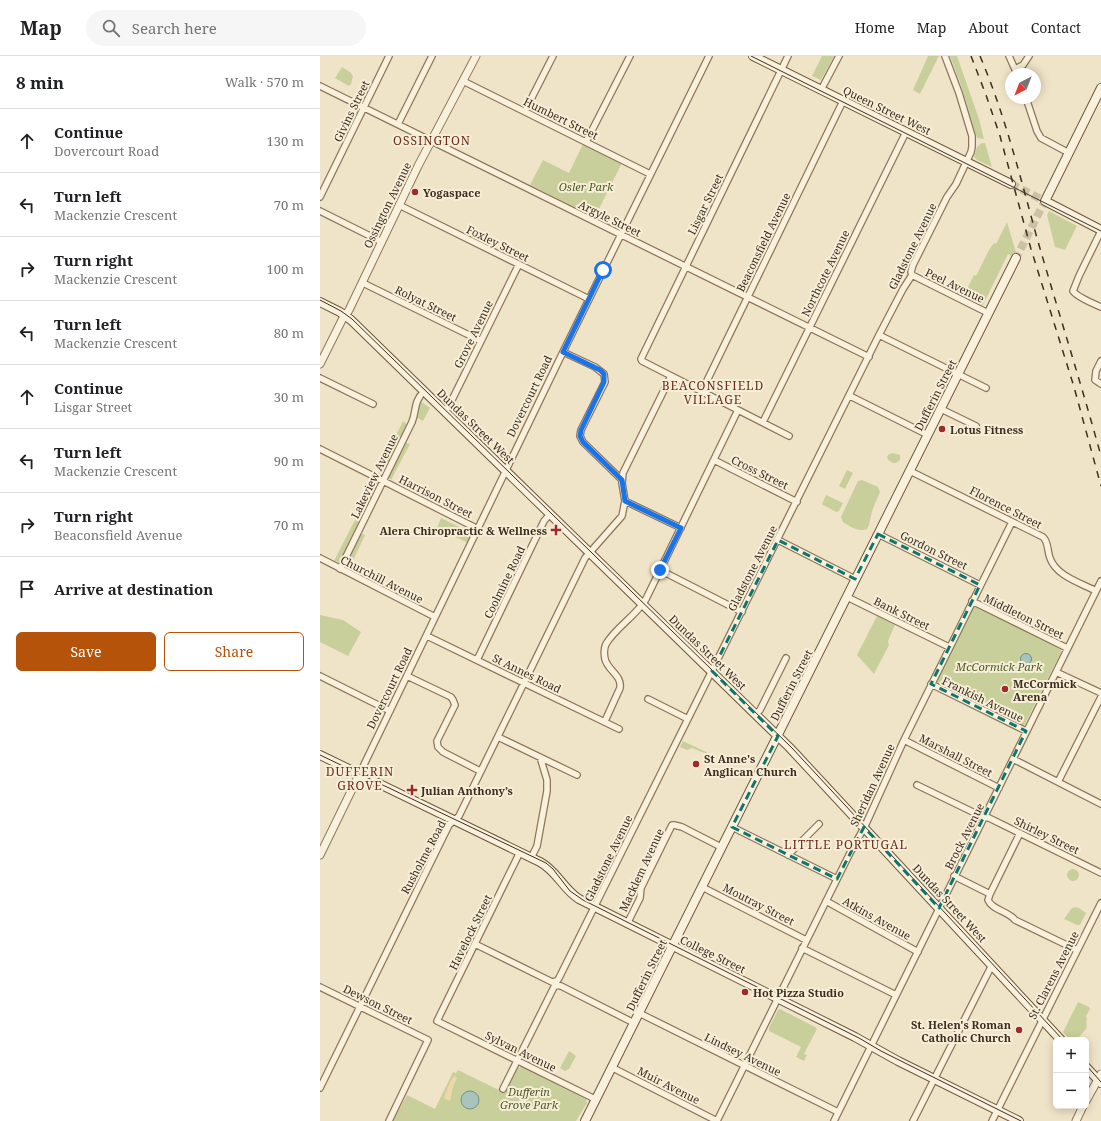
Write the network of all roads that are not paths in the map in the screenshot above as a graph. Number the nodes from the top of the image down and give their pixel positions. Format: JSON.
{"nodes":[{"id":1,"x":389,"y":56,"type":"edge"},
{"id":2,"x":432,"y":56,"type":"edge"},
{"id":3,"x":476,"y":56,"type":"edge"},
{"id":4,"x":553,"y":56,"type":"edge"},
{"id":5,"x":630,"y":56,"type":"edge"},
{"id":6,"x":708,"y":56,"type":"edge"},
{"id":7,"x":753,"y":56,"type":"edge"},
{"id":8,"x":788,"y":56,"type":"edge"},
{"id":9,"x":839,"y":56,"type":"edge"},
{"id":10,"x":945,"y":56,"type":"edge"},
{"id":11,"x":1009,"y":56,"type":"edge"},
{"id":12,"x":1029,"y":56,"type":"edge"},
{"id":13,"x":1014,"y":68,"type":"edge"},
{"id":14,"x":1020,"y":68,"type":"edge"},
{"id":15,"x":781,"y":70,"type":"junction"},
{"id":16,"x":463,"y":81,"type":"junction"},
{"id":17,"x":320,"y":86,"type":"edge"},
{"id":18,"x":1101,"y":88,"type":"edge"},
{"id":19,"x":821,"y":90,"type":"junction"},
{"id":20,"x":843,"y":101,"type":"junction"},
{"id":21,"x":1028,"y":104,"type":"edge"},
{"id":22,"x":364,"y":107,"type":"junction"},
{"id":23,"x":525,"y":112,"type":"junction"},
{"id":24,"x":398,"y":124,"type":"junction"},
{"id":25,"x":906,"y":132,"type":"junction"},
{"id":26,"x":431,"y":140,"type":"junction"},
{"id":27,"x":586,"y":142,"type":"junction"},
{"id":28,"x":1069,"y":153,"type":"junction"},
{"id":29,"x":967,"y":162,"type":"junction"},
{"id":30,"x":650,"y":174,"type":"junction"},
{"id":31,"x":1011,"y":184,"type":"tunnel mouth"},
{"id":32,"x":320,"y":197,"type":"edge"},
{"id":33,"x":399,"y":205,"type":"junction"},
{"id":34,"x":320,"y":211,"type":"edge"},
{"id":35,"x":1101,"y":230,"type":"edge"},
{"id":36,"x":621,"y":234,"type":"junction"},
{"id":37,"x":382,"y":242,"type":"junction"},
{"id":38,"x":1016,"y":258,"type":"tunnel mouth"},
{"id":39,"x":519,"y":264,"type":"junction"},
{"id":40,"x":686,"y":267,"type":"junction"},
{"id":41,"x":912,"y":275,"type":"junction"},
{"id":42,"x":362,"y":283,"type":"junction"},
{"id":43,"x":748,"y":297,"type":"junction"},
{"id":44,"x":589,"y":299,"type":"junction"},
{"id":45,"x":320,"y":302,"type":"edge"},
{"id":46,"x":1101,"y":307,"type":"edge"},
{"id":47,"x":988,"y":312,"type":"junction"},
{"id":48,"x":345,"y":315,"type":"junction"},
{"id":49,"x":810,"y":328,"type":"junction"},
{"id":50,"x":879,"y":335,"type":"junction"},
{"id":51,"x":481,"y":341,"type":"junction"},
{"id":52,"x":563,"y":352,"type":"junction"},
{"id":53,"x":869,"y":357,"type":"junction"},
{"id":54,"x":1101,"y":360,"type":"edge"},
{"id":55,"x":320,"y":364,"type":"edge"},
{"id":56,"x":958,"y":374,"type":"junction"},
{"id":57,"x":671,"y":376,"type":"junction"},
{"id":58,"x":320,"y":378,"type":"edge"},
{"id":59,"x":1101,"y":384,"type":"edge"},
{"id":60,"x":986,"y":388,"type":"dead end"},
{"id":61,"x":424,"y":391,"type":"junction"},
{"id":62,"x":702,"y":391,"type":"junction"},
{"id":63,"x":850,"y":396,"type":"junction"},
{"id":64,"x":373,"y":404,"type":"dead end"},
{"id":65,"x":941,"y":409,"type":"junction"},
{"id":66,"x":738,"y":410,"type":"junction"},
{"id":67,"x":445,"y":411,"type":"junction"},
{"id":68,"x":763,"y":422,"type":"junction"},
{"id":69,"x":976,"y":426,"type":"dead end"},
{"id":70,"x":928,"y":435,"type":"junction"},
{"id":71,"x":789,"y":436,"type":"dead end"},
{"id":72,"x":320,"y":449,"type":"edge"},
{"id":73,"x":714,"y":460,"type":"junction"},
{"id":74,"x":506,"y":470,"type":"junction"},
{"id":75,"x":910,"y":471,"type":"junction"},
{"id":76,"x":383,"y":480,"type":"junction"},
{"id":77,"x":622,"y":480,"type":"junction"},
{"id":78,"x":625,"y":501,"type":"junction"},
{"id":79,"x":797,"y":502,"type":"junction"},
{"id":80,"x":550,"y":514,"type":"junction"},
{"id":81,"x":1012,"y":522,"type":"junction"},
{"id":82,"x":681,"y":528,"type":"junction"},
{"id":83,"x":478,"y":529,"type":"junction"},
{"id":84,"x":878,"y":534,"type":"junction"},
{"id":85,"x":778,"y":540,"type":"junction"},
{"id":86,"x":589,"y":552,"type":"junction"},
{"id":87,"x":320,"y":558,"type":"edge"},
{"id":88,"x":340,"y":569,"type":"junction"},
{"id":89,"x":660,"y":570,"type":"junction"},
{"id":90,"x":855,"y":579,"type":"junction"},
{"id":91,"x":1101,"y":581,"type":"edge"},
{"id":92,"x":980,"y":585,"type":"junction"},
{"id":93,"x":1096,"y":591,"type":"junction"},
{"id":94,"x":847,"y":597,"type":"junction"},
{"id":95,"x":972,"y":601,"type":"junction"},
{"id":96,"x":643,"y":604,"type":"junction"},
{"id":97,"x":742,"y":612,"type":"junction"},
{"id":98,"x":435,"y":617,"type":"junction"},
{"id":99,"x":427,"y":636,"type":"junction"},
{"id":100,"x":949,"y":647,"type":"junction"},
{"id":101,"x":1067,"y":648,"type":"junction"},
{"id":102,"x":786,"y":658,"type":"dead end"},
{"id":103,"x":476,"y":660,"type":"junction"},
{"id":104,"x":712,"y":671,"type":"junction"},
{"id":105,"x":1056,"y":672,"type":"junction"},
{"id":106,"x":320,"y":676,"type":"edge"},
{"id":107,"x":407,"y":676,"type":"junction"},
{"id":108,"x":523,"y":683,"type":"junction"},
{"id":109,"x":931,"y":684,"type":"junction"},
{"id":110,"x":1101,"y":693,"type":"edge"},
{"id":111,"x":1101,"y":697,"type":"edge"},
{"id":112,"x":648,"y":698,"type":"dead end"},
{"id":113,"x":390,"y":711,"type":"junction"},
{"id":114,"x":756,"y":714,"type":"junction"},
{"id":115,"x":688,"y":719,"type":"junction"},
{"id":116,"x":605,"y":721,"type":"junction"},
{"id":117,"x":619,"y":729,"type":"dead end"},
{"id":118,"x":1026,"y":731,"type":"junction"},
{"id":119,"x":778,"y":736,"type":"junction"},
{"id":120,"x":498,"y":737,"type":"junction"},
{"id":121,"x":904,"y":740,"type":"junction"},
{"id":122,"x":320,"y":756,"type":"edge"},
{"id":123,"x":540,"y":757,"type":"junction"},
{"id":124,"x":1013,"y":759,"type":"junction"},
{"id":125,"x":480,"y":771,"type":"junction"},
{"id":126,"x":359,"y":775,"type":"junction"},
{"id":127,"x":577,"y":775,"type":"dead end"},
{"id":128,"x":1058,"y":782,"type":"junction"},
{"id":129,"x":917,"y":785,"type":"dead end"},
{"id":130,"x":999,"y":788,"type":"junction"},
{"id":131,"x":1101,"y":804,"type":"edge"},
{"id":132,"x":985,"y":817,"type":"junction"},
{"id":133,"x":454,"y":820,"type":"junction"},
{"id":134,"x":820,"y":824,"type":"dead end"},
{"id":135,"x":732,"y":827,"type":"junction"},
{"id":136,"x":864,"y":827,"type":"junction"},
{"id":137,"x":1020,"y":833,"type":"junction"},
{"id":138,"x":721,"y":847,"type":"junction"},
{"id":139,"x":520,"y":852,"type":"junction"},
{"id":140,"x":320,"y":855,"type":"edge"},
{"id":141,"x":788,"y":855,"type":"junction"},
{"id":142,"x":531,"y":858,"type":"junction"},
{"id":143,"x":1101,"y":873,"type":"edge"},
{"id":144,"x":954,"y":876,"type":"junction"},
{"id":145,"x":837,"y":879,"type":"junction"},
{"id":146,"x":702,"y":887,"type":"junction"},
{"id":147,"x":990,"y":894,"type":"junction"},
{"id":148,"x":826,"y":901,"type":"junction"},
{"id":149,"x":1101,"y":903,"type":"edge"},
{"id":150,"x":595,"y":908,"type":"junction"},
{"id":151,"x":939,"y":908,"type":"junction"},
{"id":152,"x":627,"y":924,"type":"junction"},
{"id":153,"x":806,"y":940,"type":"junction"},
{"id":154,"x":475,"y":944,"type":"junction"},
{"id":155,"x":672,"y":946,"type":"junction"},
{"id":156,"x":802,"y":948,"type":"junction"},
{"id":157,"x":1077,"y":950,"type":"junction"},
{"id":158,"x":918,"y":952,"type":"junction"},
{"id":159,"x":992,"y":965,"type":"junction"},
{"id":160,"x":556,"y":983,"type":"junction"},
{"id":161,"x":320,"y":987,"type":"edge"},
{"id":162,"x":896,"y":995,"type":"junction"},
{"id":163,"x":777,"y":998,"type":"junction"},
{"id":164,"x":360,"y":1006,"type":"junction"},
{"id":165,"x":639,"y":1013,"type":"junction"},
{"id":166,"x":1043,"y":1020,"type":"junction"},
{"id":167,"x":437,"y":1021,"type":"joint"},
{"id":168,"x":634,"y":1023,"type":"junction"},
{"id":169,"x":1058,"y":1037,"type":"edge"},
{"id":170,"x":871,"y":1046,"type":"junction"},
{"id":171,"x":517,"y":1060,"type":"junction"},
{"id":172,"x":744,"y":1066,"type":"junction"},
{"id":173,"x":611,"y":1068,"type":"junction"},
{"id":174,"x":1089,"y":1070,"type":"edge"},
{"id":175,"x":934,"y":1079,"type":"junction"},
{"id":176,"x":1100,"y":1079,"type":"edge"},
{"id":177,"x":320,"y":1088,"type":"edge"},
{"id":178,"x":503,"y":1090,"type":"dead end"},
{"id":179,"x":1089,"y":1096,"type":"edge"},
{"id":180,"x":595,"y":1099,"type":"junction"},
{"id":181,"x":1082,"y":1109,"type":"edge"},
{"id":182,"x":998,"y":1110,"type":"junction"},
{"id":183,"x":838,"y":1112,"type":"junction"},
{"id":184,"x":914,"y":1120,"type":"edge"},
{"id":185,"x":389,"y":1121,"type":"edge"},
{"id":186,"x":584,"y":1121,"type":"edge"},
{"id":187,"x":717,"y":1121,"type":"edge"},
{"id":188,"x":834,"y":1121,"type":"edge"},
{"id":189,"x":992,"y":1121,"type":"edge"},
{"id":190,"x":1019,"y":1121,"type":"edge"},
{"id":191,"x":1076,"y":1121,"type":"edge"}],
"edges":[{"from":1,"to":22,"type":"street","name":"Givins Street"},
{"from":2,"to":24,"type":"street"},
{"from":3,"to":16,"type":"street","name":"Ossington Avenue"},
{"from":4,"to":23,"type":"street"},
{"from":5,"to":27,"type":"street"},
{"from":6,"to":30,"type":"street","name":"Dovercourt Road"},
{"from":7,"to":15,"type":"main road","name":"Queen Street West"},
{"from":8,"to":15,"type":"street","name":"Lisgar Street"},
{"from":9,"to":19,"type":"street"},
{"from":10,"to":29,"type":"street","name":"Gladstone Avenue"},
{"from":11,"to":13,"type":"street"},
{"from":12,"to":14,"type":"street"},
{"from":15,"to":19,"type":"main road","name":"Queen Street West"},
{"from":15,"to":40,"type":"street","name":"Lisgar Street"},
{"from":16,"to":23,"type":"street","name":"Humbert Street"},
{"from":16,"to":26,"type":"street","name":"Ossington Avenue"},
{"from":17,"to":22,"type":"street","name":"Argyle Street"},
{"from":18,"to":28,"type":"main road"},
{"from":19,"to":20,"type":"main road","name":"Queen Street West"},
{"from":20,"to":25,"type":"main road","name":"Queen Street West"},
{"from":20,"to":43,"type":"street","name":"Beaconsfield Avenue"},
{"from":21,"to":28,"type":"street"},
{"from":22,"to":24,"type":"street","name":"Argyle Street"},
{"from":22,"to":32,"type":"street","name":"Givins Street"},
{"from":23,"to":27,"type":"street","name":"Humbert Street"},
{"from":24,"to":26,"type":"street","name":"Argyle Street"},
{"from":25,"to":29,"type":"main road","name":"Queen Street West"},
{"from":25,"to":49,"type":"street","name":"Northcote Avenue"},
{"from":26,"to":33,"type":"street","name":"Ossington Avenue"},
{"from":26,"to":36,"type":"street","name":"Argyle Street"},
{"from":27,"to":30,"type":"street","name":"Humbert Street"},
{"from":28,"to":35,"type":"main road"},
{"from":29,"to":31,"type":"main road","name":"Queen Street West"},
{"from":29,"to":41,"type":"street","name":"Gladstone Avenue"},
{"from":30,"to":36,"type":"street","name":"Dovercourt Road"},
{"from":33,"to":37,"type":"street","name":"Ossington Avenue"},
{"from":33,"to":39,"type":"street","name":"Foxley Street"},
{"from":34,"to":37,"type":"street"},
{"from":35,"to":46,"type":"street"},
{"from":36,"to":40,"type":"street","name":"Argyle Street"},
{"from":36,"to":44,"type":"street","name":"Dovercourt Road"},
{"from":37,"to":42,"type":"street","name":"Ossington Avenue"},
{"from":38,"to":47,"type":"main road","name":"Dufferin Street"},
{"from":39,"to":44,"type":"street","name":"Foxley Street"},
{"from":39,"to":51,"type":"street","name":"Grove Avenue"},
{"from":40,"to":43,"type":"street","name":"Argyle Street"},
{"from":40,"to":57,"type":"street","name":"Lisgar Street"},
{"from":41,"to":47,"type":"street","name":"Peel Avenue"},
{"from":41,"to":50,"type":"street","name":"Gladstone Avenue"},
{"from":42,"to":48,"type":"street","name":"Ossington Avenue"},
{"from":42,"to":51,"type":"street","name":"Rolyat Street"},
{"from":43,"to":49,"type":"street","name":"Argyle Street"},
{"from":43,"to":62,"type":"street","name":"Beaconsfield Avenue"},
{"from":44,"to":52,"type":"street","name":"Dovercourt Road"},
{"from":45,"to":48,"type":"main road","name":"Dundas Street West"},
{"from":47,"to":56,"type":"main road","name":"Dufferin Street"},
{"from":48,"to":55,"type":"street","name":"Ossington Avenue"},
{"from":48,"to":61,"type":"main road","name":"Dundas Street West"},
{"from":49,"to":53,"type":"street","name":"Argyle Street"},
{"from":49,"to":68,"type":"street","name":"Northcote Avenue"},
{"from":50,"to":53,"type":"street","name":"Gladstone Avenue"},
{"from":50,"to":56,"type":"street"},
{"from":51,"to":67,"type":"street","name":"Grove Avenue"},
{"from":52,"to":74,"type":"street","name":"Dovercourt Road"},
{"from":52,"to":77,"type":"street"},
{"from":53,"to":63,"type":"street","name":"Gladstone Avenue"},
{"from":54,"to":59,"type":"street"},
{"from":56,"to":60,"type":"street"},
{"from":56,"to":65,"type":"main road","name":"Dufferin Street"},
{"from":57,"to":62,"type":"street"},
{"from":57,"to":77,"type":"street"},
{"from":58,"to":64,"type":"street"},
{"from":61,"to":67,"type":"main road","name":"Dundas Street West"},
{"from":61,"to":76,"type":"street","name":"Lakeview Avenue"},
{"from":62,"to":66,"type":"street"},
{"from":63,"to":70,"type":"street"},
{"from":63,"to":79,"type":"street","name":"Gladstone Avenue"},
{"from":65,"to":69,"type":"street"},
{"from":65,"to":70,"type":"main road","name":"Dufferin Street"},
{"from":66,"to":68,"type":"street"},
{"from":66,"to":73,"type":"street"},
{"from":67,"to":74,"type":"main road","name":"Dundas Street West"},
{"from":68,"to":71,"type":"street"},
{"from":70,"to":75,"type":"main road","name":"Dufferin Street"},
{"from":72,"to":76,"type":"street","name":"Harrison Street"},
{"from":73,"to":79,"type":"street","name":"Cross Street"},
{"from":73,"to":82,"type":"street"},
{"from":74,"to":80,"type":"main road","name":"Dundas Street West"},
{"from":74,"to":83,"type":"street","name":"Dovercourt Road"},
{"from":75,"to":81,"type":"street","name":"Florence Street"},
{"from":75,"to":84,"type":"main road","name":"Dufferin Street"},
{"from":76,"to":83,"type":"street","name":"Harrison Street"},
{"from":76,"to":88,"type":"street","name":"Lakeview Avenue"},
{"from":77,"to":78,"type":"street"},
{"from":78,"to":82,"type":"street"},
{"from":78,"to":86,"type":"street"},
{"from":79,"to":85,"type":"street","name":"Gladstone Avenue"},
{"from":80,"to":86,"type":"main road","name":"Dundas Street West"},
{"from":80,"to":103,"type":"street","name":"Coolmine Road"},
{"from":81,"to":92,"type":"street","name":"Sheridan Avenue"},
{"from":81,"to":93,"type":"street","name":"Florence Street"},
{"from":82,"to":89,"type":"street"},
{"from":83,"to":98,"type":"street","name":"Dovercourt Road"},
{"from":84,"to":90,"type":"main road","name":"Dufferin Street"},
{"from":84,"to":92,"type":"street","name":"Gordon Street"},
{"from":85,"to":90,"type":"street"},
{"from":85,"to":97,"type":"street","name":"Gladstone Avenue"},
{"from":86,"to":96,"type":"main road","name":"Dundas Street West"},
{"from":86,"to":108,"type":"street","name":"Rusholme Road"},
{"from":87,"to":88,"type":"street","name":"Churchill Avenue"},
{"from":88,"to":98,"type":"street","name":"Churchill Avenue"},
{"from":89,"to":96,"type":"street"},
{"from":89,"to":97,"type":"street"},
{"from":90,"to":94,"type":"main road","name":"Dufferin Street"},
{"from":91,"to":93,"type":"street","name":"Brock Avenue"},
{"from":92,"to":95,"type":"street","name":"Sheridan Avenue"},
{"from":93,"to":101,"type":"street","name":"Brock Avenue"},
{"from":94,"to":100,"type":"street","name":"Bank Street"},
{"from":94,"to":119,"type":"main road","name":"Dufferin Street"},
{"from":95,"to":100,"type":"street","name":"Sheridan Avenue"},
{"from":95,"to":101,"type":"street","name":"Middleton Street"},
{"from":96,"to":104,"type":"main road","name":"Dundas Street West"},
{"from":96,"to":116,"type":"street"},
{"from":97,"to":104,"type":"street","name":"Gladstone Avenue"},
{"from":98,"to":99,"type":"street","name":"Dovercourt Road"},
{"from":99,"to":103,"type":"street","name":"St Annes Road"},
{"from":99,"to":107,"type":"street","name":"Dovercourt Road"},
{"from":100,"to":109,"type":"street","name":"Sheridan Avenue"},
{"from":101,"to":105,"type":"street","name":"Brock Avenue"},
{"from":102,"to":114,"type":"street"},
{"from":103,"to":108,"type":"street","name":"St Annes Road"},
{"from":104,"to":114,"type":"main road","name":"Dundas Street West"},
{"from":104,"to":115,"type":"street","name":"Gladstone Avenue"},
{"from":105,"to":110,"type":"street"},
{"from":105,"to":118,"type":"street","name":"Brock Avenue"},
{"from":106,"to":113,"type":"street"},
{"from":107,"to":113,"type":"street","name":"Dovercourt Road"},
{"from":107,"to":125,"type":"street"},
{"from":108,"to":116,"type":"street","name":"St Annes Road"},
{"from":108,"to":120,"type":"street","name":"Rusholme Road"},
{"from":109,"to":118,"type":"street","name":"Frankish Avenue"},
{"from":109,"to":121,"type":"street","name":"Sheridan Avenue"},
{"from":111,"to":128,"type":"street"},
{"from":112,"to":115,"type":"street"},
{"from":113,"to":126,"type":"street","name":"Dovercourt Road"},
{"from":114,"to":119,"type":"main road","name":"Dundas Street West"},
{"from":115,"to":150,"type":"street","name":"Gladstone Avenue"},
{"from":116,"to":117,"type":"street","name":"St Annes Road"},
{"from":118,"to":124,"type":"street","name":"Brock Avenue"},
{"from":119,"to":135,"type":"main road","name":"Dufferin Street"},
{"from":119,"to":136,"type":"main road","name":"Dundas Street West"},
{"from":120,"to":123,"type":"street"},
{"from":120,"to":125,"type":"street","name":"Rusholme Road"},
{"from":121,"to":130,"type":"street","name":"Marshall Street"},
{"from":121,"to":136,"type":"street","name":"Sheridan Avenue"},
{"from":122,"to":126,"type":"main road","name":"College Street"},
{"from":123,"to":127,"type":"street"},
{"from":123,"to":142,"type":"street"},
{"from":124,"to":128,"type":"street"},
{"from":124,"to":130,"type":"street","name":"Brock Avenue"},
{"from":125,"to":133,"type":"street","name":"Rusholme Road"},
{"from":126,"to":133,"type":"main road","name":"College Street"},
{"from":126,"to":140,"type":"street","name":"Dovercourt Road"},
{"from":128,"to":131,"type":"street"},
{"from":129,"to":132,"type":"street","name":"Shirley Street"},
{"from":130,"to":132,"type":"street","name":"Brock Avenue"},
{"from":132,"to":137,"type":"street","name":"Shirley Street"},
{"from":132,"to":144,"type":"street","name":"Brock Avenue"},
{"from":133,"to":139,"type":"main road","name":"College Street"},
{"from":133,"to":164,"type":"street","name":"Rusholme Road"},
{"from":134,"to":141,"type":"street"},
{"from":135,"to":138,"type":"main road","name":"Dufferin Street"},
{"from":135,"to":141,"type":"street"},
{"from":136,"to":145,"type":"street","name":"Sheridan Avenue"},
{"from":136,"to":151,"type":"main road","name":"Dundas Street West"},
{"from":137,"to":143,"type":"street","name":"Shirley Street"},
{"from":137,"to":147,"type":"street"},
{"from":138,"to":146,"type":"main road","name":"Dufferin Street"},
{"from":138,"to":152,"type":"street","name":"Macklem Avenue"},
{"from":139,"to":142,"type":"main road","name":"College Street"},
{"from":139,"to":154,"type":"street","name":"Havelock Street"},
{"from":141,"to":145,"type":"street"},
{"from":142,"to":150,"type":"main road","name":"College Street"},
{"from":144,"to":147,"type":"street"},
{"from":144,"to":151,"type":"street","name":"Brock Avenue"},
{"from":145,"to":148,"type":"street","name":"Sheridan Avenue"},
{"from":146,"to":153,"type":"street","name":"Moutray Street"},
{"from":146,"to":155,"type":"main road","name":"Dufferin Street"},
{"from":147,"to":157,"type":"street"},
{"from":148,"to":153,"type":"street","name":"Sheridan Avenue"},
{"from":148,"to":158,"type":"street","name":"Atkins Avenue"},
{"from":149,"to":157,"type":"street","name":"St. Clarens Avenue"},
{"from":150,"to":152,"type":"main road","name":"College Street"},
{"from":150,"to":160,"type":"street","name":"Gladstone Avenue"},
{"from":151,"to":158,"type":"street","name":"Brock Avenue"},
{"from":151,"to":159,"type":"main road","name":"Dundas Street West"},
{"from":152,"to":155,"type":"main road","name":"College Street"},
{"from":153,"to":156,"type":"street","name":"Sheridan Avenue"},
{"from":154,"to":160,"type":"street"},
{"from":154,"to":167,"type":"street","name":"Havelock Street"},
{"from":155,"to":163,"type":"main road","name":"College Street"},
{"from":155,"to":165,"type":"main road","name":"Dufferin Street"},
{"from":156,"to":162,"type":"street"},
{"from":156,"to":163,"type":"street","name":"Sheridan Avenue"},
{"from":157,"to":166,"type":"street","name":"St. Clarens Avenue"},
{"from":158,"to":162,"type":"street","name":"Brock Avenue"},
{"from":159,"to":166,"type":"main road","name":"Dundas Street West"},
{"from":159,"to":175,"type":"street"},
{"from":160,"to":168,"type":"street"},
{"from":160,"to":171,"type":"street","name":"Gladstone Avenue"},
{"from":161,"to":164,"type":"street","name":"Dewson Street"},
{"from":162,"to":170,"type":"street","name":"Brock Avenue"},
{"from":163,"to":170,"type":"main road","name":"College Street"},
{"from":163,"to":172,"type":"street","name":"Sheridan Avenue"},
{"from":164,"to":177,"type":"street","name":"Rusholme Road"},
{"from":164,"to":185,"type":"street","name":"Dewson Street"},
{"from":165,"to":168,"type":"main road","name":"Dufferin Street"},
{"from":165,"to":172,"type":"street","name":"Lindsey Avenue"},
{"from":166,"to":169,"type":"main road","name":"Dundas Street West"},
{"from":166,"to":182,"type":"street","name":"St. Clarens Avenue"},
{"from":167,"to":171,"type":"street","name":"Sylvan Avenue"},
{"from":168,"to":173,"type":"main road","name":"Dufferin Street"},
{"from":170,"to":175,"type":"main road","name":"College Street"},
{"from":170,"to":183,"type":"street","name":"Brock Avenue"},
{"from":171,"to":178,"type":"street","name":"Gladstone Avenue"},
{"from":171,"to":180,"type":"street","name":"Sylvan Avenue"},
{"from":172,"to":183,"type":"street","name":"Lindsey Avenue"},
{"from":172,"to":187,"type":"street","name":"Sheridan Avenue"},
{"from":173,"to":180,"type":"main road","name":"Dufferin Street"},
{"from":173,"to":187,"type":"street","name":"Muir Avenue"},
{"from":174,"to":176,"type":"main road"},
{"from":175,"to":182,"type":"main road","name":"College Street"},
{"from":175,"to":184,"type":"street"},
{"from":176,"to":179,"type":"street"},
{"from":180,"to":186,"type":"main road","name":"Dufferin Street"},
{"from":181,"to":191,"type":"street"},
{"from":182,"to":189,"type":"street","name":"St. Clarens Avenue"},
{"from":182,"to":190,"type":"main road","name":"College Street"},
{"from":183,"to":188,"type":"street","name":"Brock Avenue"}]}
